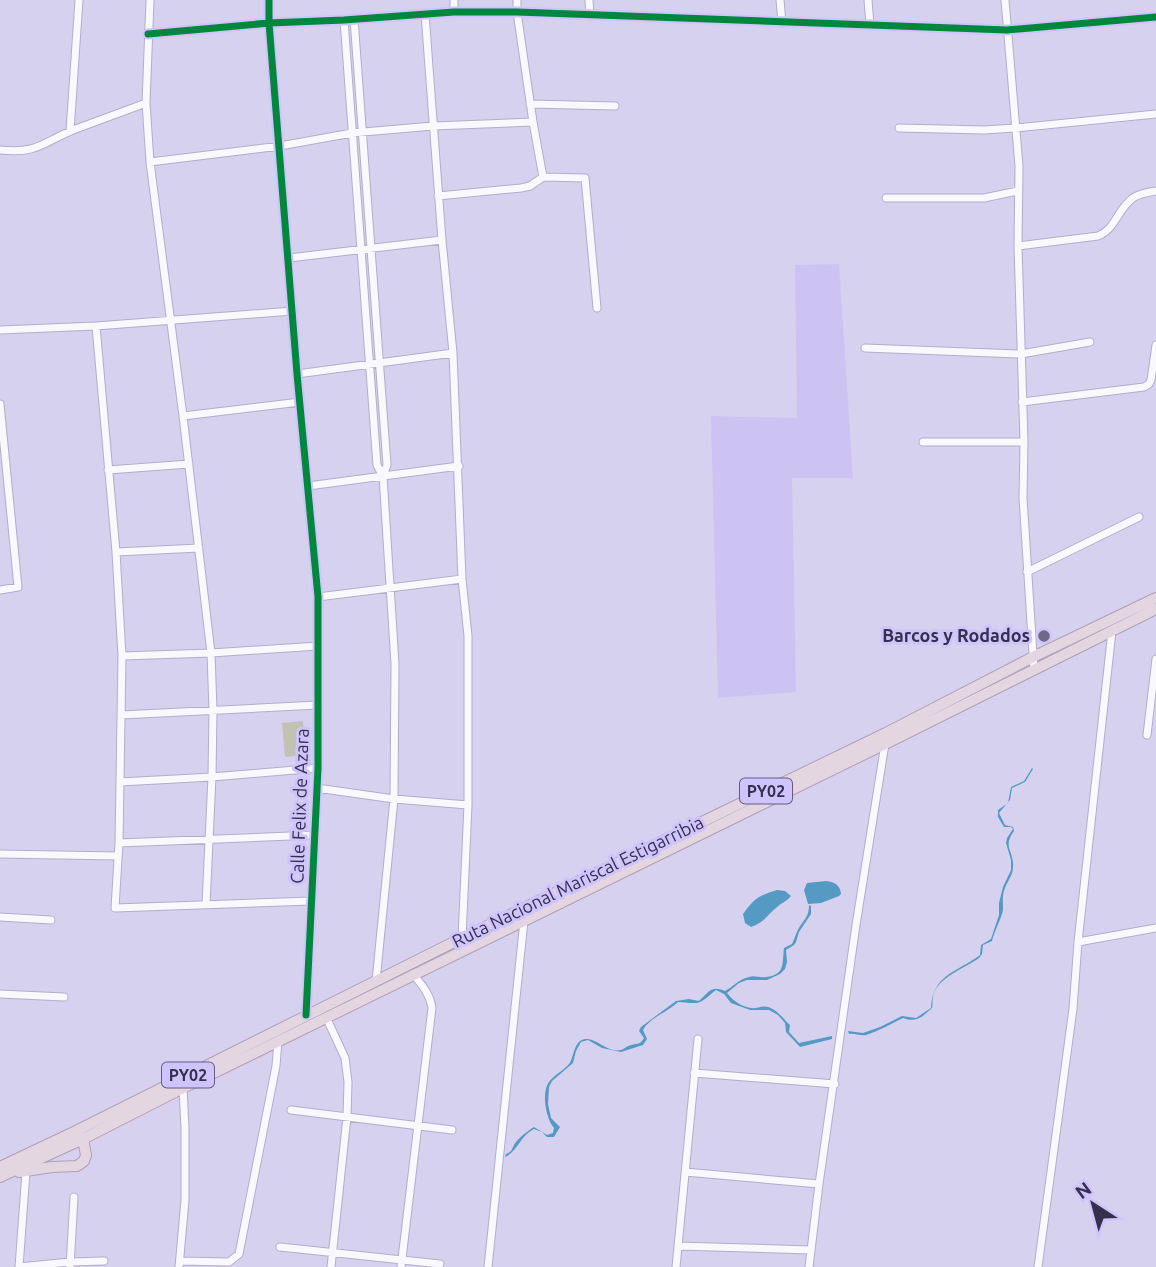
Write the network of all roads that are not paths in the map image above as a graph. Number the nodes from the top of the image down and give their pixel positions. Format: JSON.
{"nodes":[{"id":1,"x":79,"y":0,"type":"edge"},
{"id":2,"x":150,"y":0,"type":"edge"},
{"id":3,"x":269,"y":0,"type":"edge"},
{"id":4,"x":454,"y":0,"type":"edge"},
{"id":5,"x":517,"y":0,"type":"edge"},
{"id":6,"x":589,"y":0,"type":"edge"},
{"id":7,"x":780,"y":0,"type":"edge"},
{"id":8,"x":868,"y":0,"type":"edge"},
{"id":9,"x":1005,"y":0,"type":"edge"},
{"id":10,"x":454,"y":12,"type":"junction"},
{"id":11,"x":517,"y":12,"type":"junction"},
{"id":12,"x":425,"y":14,"type":"junction"},
{"id":13,"x":590,"y":16,"type":"junction"},
{"id":14,"x":1156,"y":17,"type":"edge"},
{"id":15,"x":354,"y":19,"type":"junction"},
{"id":16,"x":344,"y":20,"type":"junction"},
{"id":17,"x":269,"y":23,"type":"junction"},
{"id":18,"x":782,"y":23,"type":"junction"},
{"id":19,"x":870,"y":26,"type":"junction"},
{"id":20,"x":1007,"y":30,"type":"junction"},
{"id":21,"x":148,"y":34,"type":"junction"},
{"id":22,"x":146,"y":103,"type":"junction"},
{"id":23,"x":530,"y":104,"type":"junction"},
{"id":24,"x":615,"y":106,"type":"dead end"},
{"id":25,"x":1156,"y":114,"type":"edge"},
{"id":26,"x":533,"y":122,"type":"junction"},
{"id":27,"x":433,"y":126,"type":"junction"},
{"id":28,"x":899,"y":128,"type":"dead end"},
{"id":29,"x":1015,"y":128,"type":"junction"},
{"id":30,"x":70,"y":131,"type":"junction"},
{"id":31,"x":362,"y":132,"type":"junction"},
{"id":32,"x":352,"y":133,"type":"junction"},
{"id":33,"x":280,"y":146,"type":"junction"},
{"id":34,"x":0,"y":150,"type":"edge"},
{"id":35,"x":150,"y":163,"type":"junction"},
{"id":36,"x":543,"y":177,"type":"junction"},
{"id":37,"x":1018,"y":191,"type":"junction"},
{"id":38,"x":1156,"y":191,"type":"edge"},
{"id":39,"x":439,"y":196,"type":"junction"},
{"id":40,"x":886,"y":198,"type":"dead end"},
{"id":41,"x":442,"y":240,"type":"junction"},
{"id":42,"x":1018,"y":246,"type":"junction"},
{"id":43,"x":370,"y":248,"type":"junction"},
{"id":44,"x":360,"y":249,"type":"junction"},
{"id":45,"x":289,"y":258,"type":"junction"},
{"id":46,"x":597,"y":308,"type":"dead end"},
{"id":47,"x":293,"y":311,"type":"junction"},
{"id":48,"x":172,"y":320,"type":"junction"},
{"id":49,"x":96,"y":326,"type":"junction"},
{"id":50,"x":0,"y":330,"type":"edge"},
{"id":51,"x":1090,"y":341,"type":"dead end"},
{"id":52,"x":1156,"y":345,"type":"edge"},
{"id":53,"x":865,"y":348,"type":"dead end"},
{"id":54,"x":453,"y":353,"type":"junction"},
{"id":55,"x":1021,"y":354,"type":"junction"},
{"id":56,"x":379,"y":363,"type":"junction"},
{"id":57,"x":370,"y":365,"type":"junction"},
{"id":58,"x":297,"y":374,"type":"junction"},
{"id":59,"x":300,"y":402,"type":"junction"},
{"id":60,"x":1022,"y":402,"type":"junction"},
{"id":61,"x":0,"y":404,"type":"edge"},
{"id":62,"x":183,"y":416,"type":"junction"},
{"id":63,"x":923,"y":442,"type":"dead end"},
{"id":64,"x":1024,"y":442,"type":"junction"},
{"id":65,"x":189,"y":464,"type":"junction"},
{"id":66,"x":459,"y":466,"type":"junction"},
{"id":67,"x":108,"y":470,"type":"junction"},
{"id":68,"x":383,"y":476,"type":"junction"},
{"id":69,"x":308,"y":486,"type":"junction"},
{"id":70,"x":1139,"y":517,"type":"dead end"},
{"id":71,"x":199,"y":548,"type":"junction"},
{"id":72,"x":116,"y":552,"type":"junction"},
{"id":73,"x":1027,"y":572,"type":"junction"},
{"id":74,"x":462,"y":579,"type":"junction"},
{"id":75,"x":390,"y":589,"type":"junction"},
{"id":76,"x":0,"y":590,"type":"edge"},
{"id":77,"x":318,"y":597,"type":"junction"},
{"id":78,"x":1156,"y":607,"type":"edge"},
{"id":79,"x":1112,"y":631,"type":"junction"},
{"id":80,"x":318,"y":646,"type":"junction"},
{"id":81,"x":211,"y":653,"type":"junction"},
{"id":82,"x":122,"y":656,"type":"junction"},
{"id":83,"x":1156,"y":659,"type":"edge"},
{"id":84,"x":1033,"y":663,"type":"junction"},
{"id":85,"x":318,"y":705,"type":"junction"},
{"id":86,"x":213,"y":711,"type":"junction"},
{"id":87,"x":121,"y":715,"type":"junction"},
{"id":88,"x":1147,"y":735,"type":"dead end"},
{"id":89,"x":885,"y":744,"type":"junction"},
{"id":90,"x":318,"y":768,"type":"junction"},
{"id":91,"x":212,"y":777,"type":"junction"},
{"id":92,"x":120,"y":782,"type":"junction"},
{"id":93,"x":317,"y":788,"type":"junction"},
{"id":94,"x":394,"y":799,"type":"junction"},
{"id":95,"x":468,"y":805,"type":"junction"},
{"id":96,"x":315,"y":835,"type":"junction"},
{"id":97,"x":209,"y":840,"type":"junction"},
{"id":98,"x":118,"y":843,"type":"junction"},
{"id":99,"x":0,"y":854,"type":"edge"},
{"id":100,"x":118,"y":856,"type":"junction"},
{"id":101,"x":312,"y":901,"type":"junction"},
{"id":102,"x":206,"y":904,"type":"junction"},
{"id":103,"x":0,"y":917,"type":"edge"},
{"id":104,"x":51,"y":920,"type":"dead end"},
{"id":105,"x":524,"y":921,"type":"junction"},
{"id":106,"x":1156,"y":928,"type":"edge"},
{"id":107,"x":462,"y":938,"type":"junction"},
{"id":108,"x":1078,"y":942,"type":"junction"},
{"id":109,"x":413,"y":974,"type":"junction"},
{"id":110,"x":376,"y":981,"type":"junction"},
{"id":111,"x":0,"y":994,"type":"edge"},
{"id":112,"x":64,"y":997,"type":"dead end"},
{"id":113,"x":306,"y":1015,"type":"junction"},
{"id":114,"x":326,"y":1017,"type":"junction"},
{"id":115,"x":698,"y":1039,"type":"dead end"},
{"id":116,"x":278,"y":1041,"type":"junction"},
{"id":117,"x":694,"y":1073,"type":"junction"},
{"id":118,"x":835,"y":1084,"type":"junction"},
{"id":119,"x":183,"y":1088,"type":"junction"},
{"id":120,"x":291,"y":1110,"type":"dead end"},
{"id":121,"x":347,"y":1117,"type":"junction"},
{"id":122,"x":417,"y":1126,"type":"junction"},
{"id":123,"x":452,"y":1130,"type":"dead end"},
{"id":124,"x":78,"y":1135,"type":"junction"},
{"id":125,"x":3,"y":1172,"type":"edge"},
{"id":126,"x":26,"y":1172,"type":"junction"},
{"id":127,"x":685,"y":1172,"type":"junction"},
{"id":128,"x":819,"y":1184,"type":"junction"},
{"id":129,"x":74,"y":1196,"type":"dead end"},
{"id":130,"x":678,"y":1246,"type":"junction"},
{"id":131,"x":280,"y":1247,"type":"dead end"},
{"id":132,"x":811,"y":1250,"type":"junction"},
{"id":133,"x":332,"y":1252,"type":"junction"},
{"id":134,"x":104,"y":1261,"type":"dead end"},
{"id":135,"x":402,"y":1263,"type":"edge"},
{"id":136,"x":70,"y":1264,"type":"edge"},
{"id":137,"x":180,"y":1264,"type":"edge"},
{"id":138,"x":440,"y":1264,"type":"dead end"},
{"id":139,"x":19,"y":1267,"type":"edge"},
{"id":140,"x":331,"y":1267,"type":"edge"},
{"id":141,"x":488,"y":1267,"type":"edge"},
{"id":142,"x":676,"y":1267,"type":"edge"},
{"id":143,"x":809,"y":1267,"type":"edge"},
{"id":144,"x":1038,"y":1267,"type":"edge"}],
"edges":[{"from":1,"to":30,"type":"street"},
{"from":2,"to":21,"type":"street"},
{"from":3,"to":17,"type":"street","name":"Calle Felix de Azara"},
{"from":4,"to":10,"type":"street"},
{"from":5,"to":11,"type":"street"},
{"from":6,"to":13,"type":"street"},
{"from":7,"to":18,"type":"street"},
{"from":8,"to":19,"type":"street"},
{"from":9,"to":20,"type":"street"},
{"from":10,"to":11,"type":"street"},
{"from":10,"to":12,"type":"street"},
{"from":11,"to":13,"type":"street"},
{"from":11,"to":23,"type":"street"},
{"from":12,"to":15,"type":"street"},
{"from":12,"to":27,"type":"street"},
{"from":13,"to":18,"type":"street"},
{"from":14,"to":20,"type":"street"},
{"from":15,"to":16,"type":"street"},
{"from":15,"to":31,"type":"street"},
{"from":16,"to":17,"type":"street"},
{"from":16,"to":32,"type":"street"},
{"from":17,"to":21,"type":"street"},
{"from":17,"to":33,"type":"street","name":"Calle Felix de Azara"},
{"from":18,"to":19,"type":"street"},
{"from":19,"to":20,"type":"street"},
{"from":20,"to":29,"type":"street"},
{"from":21,"to":22,"type":"street"},
{"from":22,"to":30,"type":"street"},
{"from":22,"to":35,"type":"street"},
{"from":23,"to":24,"type":"street"},
{"from":23,"to":26,"type":"street"},
{"from":25,"to":29,"type":"street"},
{"from":26,"to":27,"type":"street"},
{"from":26,"to":36,"type":"street"},
{"from":27,"to":31,"type":"street"},
{"from":27,"to":39,"type":"street"},
{"from":28,"to":29,"type":"street"},
{"from":29,"to":37,"type":"street"},
{"from":30,"to":34,"type":"street"},
{"from":31,"to":32,"type":"street"},
{"from":31,"to":43,"type":"street"},
{"from":32,"to":33,"type":"street"},
{"from":32,"to":44,"type":"street"},
{"from":33,"to":35,"type":"street"},
{"from":33,"to":45,"type":"street","name":"Calle Felix de Azara"},
{"from":35,"to":48,"type":"street"},
{"from":36,"to":39,"type":"street"},
{"from":36,"to":46,"type":"street"},
{"from":37,"to":40,"type":"street"},
{"from":37,"to":42,"type":"street"},
{"from":38,"to":42,"type":"street"},
{"from":39,"to":41,"type":"street"},
{"from":41,"to":43,"type":"street"},
{"from":41,"to":54,"type":"street"},
{"from":42,"to":55,"type":"street"},
{"from":43,"to":44,"type":"street"},
{"from":43,"to":56,"type":"street"},
{"from":44,"to":45,"type":"street"},
{"from":44,"to":57,"type":"street"},
{"from":45,"to":47,"type":"street","name":"Calle Felix de Azara"},
{"from":47,"to":48,"type":"street"},
{"from":47,"to":58,"type":"street","name":"Calle Felix de Azara"},
{"from":48,"to":49,"type":"street"},
{"from":48,"to":62,"type":"street"},
{"from":49,"to":50,"type":"street"},
{"from":49,"to":67,"type":"street"},
{"from":51,"to":55,"type":"street"},
{"from":52,"to":60,"type":"street"},
{"from":53,"to":55,"type":"street"},
{"from":54,"to":56,"type":"street"},
{"from":54,"to":66,"type":"street"},
{"from":55,"to":60,"type":"street"},
{"from":56,"to":57,"type":"street"},
{"from":56,"to":68,"type":"street"},
{"from":57,"to":58,"type":"street"},
{"from":57,"to":68,"type":"street"},
{"from":58,"to":59,"type":"street","name":"Calle Felix de Azara"},
{"from":59,"to":62,"type":"street"},
{"from":59,"to":69,"type":"street","name":"Calle Felix de Azara"},
{"from":60,"to":64,"type":"street"},
{"from":61,"to":76,"type":"street"},
{"from":62,"to":65,"type":"street"},
{"from":63,"to":64,"type":"street"},
{"from":64,"to":73,"type":"street"},
{"from":65,"to":67,"type":"street"},
{"from":65,"to":71,"type":"street"},
{"from":66,"to":68,"type":"street"},
{"from":66,"to":74,"type":"street"},
{"from":67,"to":72,"type":"street"},
{"from":68,"to":69,"type":"street"},
{"from":68,"to":75,"type":"street"},
{"from":69,"to":77,"type":"street","name":"Calle Felix de Azara"},
{"from":70,"to":73,"type":"street"},
{"from":71,"to":72,"type":"street"},
{"from":71,"to":81,"type":"street"},
{"from":72,"to":82,"type":"street"},
{"from":73,"to":84,"type":"street"},
{"from":74,"to":75,"type":"street"},
{"from":74,"to":95,"type":"street"},
{"from":75,"to":77,"type":"street"},
{"from":75,"to":94,"type":"street"},
{"from":77,"to":80,"type":"street","name":"Calle Felix de Azara"},
{"from":78,"to":79,"type":"highway","name":"Ruta Nacional Mariscal Estigarribia","number":"PY02"},
{"from":78,"to":84,"type":"highway","name":"Ruta Nacional Mariscal Estigarribia","number":"PY02"},
{"from":79,"to":84,"type":"highway","name":"Ruta Nacional Mariscal Estigarribia","number":"PY02"},
{"from":79,"to":108,"type":"street"},
{"from":80,"to":81,"type":"street"},
{"from":80,"to":85,"type":"street","name":"Calle Felix de Azara"},
{"from":81,"to":82,"type":"street"},
{"from":81,"to":86,"type":"street"},
{"from":82,"to":87,"type":"street"},
{"from":83,"to":88,"type":"street"},
{"from":84,"to":89,"type":"highway","name":"Ruta Nacional Mariscal Estigarribia","number":"PY02"},
{"from":84,"to":107,"type":"highway","name":"Ruta Nacional Mariscal Estigarribia","number":"PY02"},
{"from":85,"to":86,"type":"street"},
{"from":85,"to":90,"type":"street","name":"Calle Felix de Azara"},
{"from":86,"to":87,"type":"street"},
{"from":86,"to":91,"type":"street"},
{"from":87,"to":92,"type":"street"},
{"from":89,"to":105,"type":"highway","name":"Ruta Nacional Mariscal Estigarribia","number":"PY02"},
{"from":89,"to":118,"type":"street"},
{"from":90,"to":91,"type":"street"},
{"from":90,"to":93,"type":"street","name":"Calle Felix de Azara"},
{"from":91,"to":92,"type":"street"},
{"from":91,"to":97,"type":"street"},
{"from":92,"to":98,"type":"street"},
{"from":93,"to":94,"type":"street"},
{"from":93,"to":96,"type":"street","name":"Calle Felix de Azara"},
{"from":94,"to":95,"type":"street"},
{"from":94,"to":110,"type":"street"},
{"from":95,"to":107,"type":"street"},
{"from":96,"to":97,"type":"street"},
{"from":96,"to":101,"type":"street","name":"Calle Felix de Azara"},
{"from":97,"to":98,"type":"street"},
{"from":97,"to":102,"type":"street"},
{"from":98,"to":100,"type":"street"},
{"from":99,"to":100,"type":"street"},
{"from":100,"to":102,"type":"street"},
{"from":101,"to":102,"type":"street"},
{"from":101,"to":113,"type":"street","name":"Calle Felix de Azara"},
{"from":103,"to":104,"type":"street"},
{"from":105,"to":109,"type":"highway","name":"Ruta Nacional Mariscal Estigarribia","number":"PY02"},
{"from":105,"to":141,"type":"street"},
{"from":106,"to":108,"type":"street"},
{"from":107,"to":110,"type":"highway","name":"Ruta Nacional Mariscal Estigarribia","number":"PY02"},
{"from":108,"to":144,"type":"street"},
{"from":109,"to":114,"type":"highway","name":"Ruta Nacional Mariscal Estigarribia","number":"PY02"},
{"from":109,"to":122,"type":"street"},
{"from":110,"to":113,"type":"highway","name":"Ruta Nacional Mariscal Estigarribia","number":"PY02"},
{"from":111,"to":112,"type":"street"},
{"from":113,"to":124,"type":"highway","name":"Ruta Nacional Mariscal Estigarribia","number":"PY02"},
{"from":114,"to":116,"type":"highway","name":"Ruta Nacional Mariscal Estigarribia","number":"PY02"},
{"from":114,"to":121,"type":"street"},
{"from":115,"to":117,"type":"street"},
{"from":116,"to":119,"type":"highway","name":"Ruta Nacional Mariscal Estigarribia","number":"PY02"},
{"from":116,"to":137,"type":"street"},
{"from":117,"to":118,"type":"street"},
{"from":117,"to":127,"type":"street"},
{"from":118,"to":128,"type":"street"},
{"from":119,"to":124,"type":"highway","name":"Ruta Nacional Mariscal Estigarribia","number":"PY02"},
{"from":119,"to":137,"type":"street"},
{"from":120,"to":121,"type":"street"},
{"from":121,"to":122,"type":"street"},
{"from":121,"to":133,"type":"street"},
{"from":122,"to":123,"type":"street"},
{"from":122,"to":135,"type":"street"},
{"from":124,"to":125,"type":"highway","name":"Ruta Nacional Mariscal Estigarribia","number":"PY02"},
{"from":124,"to":126,"type":"highway"},
{"from":125,"to":126,"type":"highway"},
{"from":126,"to":139,"type":"street"},
{"from":127,"to":128,"type":"street"},
{"from":127,"to":130,"type":"street"},
{"from":128,"to":132,"type":"street"},
{"from":129,"to":136,"type":"street"},
{"from":130,"to":132,"type":"street"},
{"from":130,"to":142,"type":"street"},
{"from":131,"to":133,"type":"street"},
{"from":132,"to":143,"type":"street"},
{"from":133,"to":135,"type":"street"},
{"from":133,"to":140,"type":"street"},
{"from":134,"to":136,"type":"street"},
{"from":135,"to":138,"type":"street"},
{"from":136,"to":139,"type":"street"}]}
